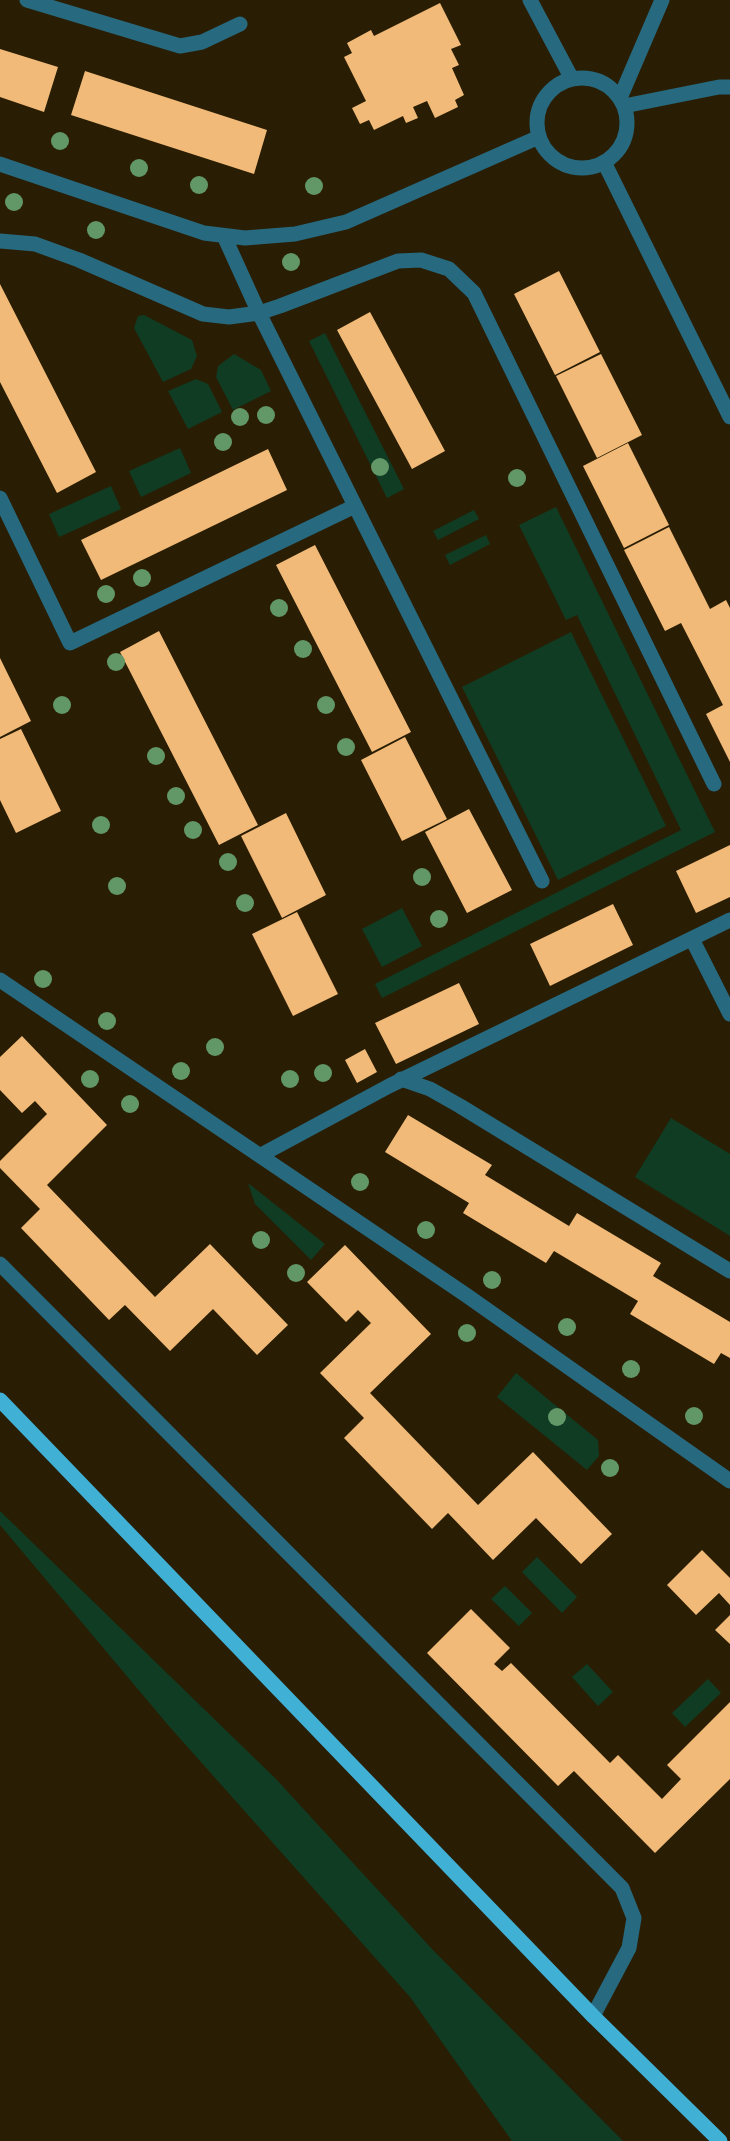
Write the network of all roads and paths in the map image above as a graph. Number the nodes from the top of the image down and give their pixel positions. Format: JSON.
{"nodes":[{"id":1,"x":27,"y":0,"type":"edge"},
{"id":2,"x":530,"y":0,"type":"edge"},
{"id":3,"x":662,"y":0,"type":"edge"},
{"id":4,"x":240,"y":24,"type":"dead end"},
{"id":5,"x":572,"y":79,"type":"junction"},
{"id":6,"x":730,"y":87,"type":"edge"},
{"id":7,"x":622,"y":102,"type":"junction"},
{"id":8,"x":539,"y":137,"type":"junction"},
{"id":9,"x":604,"y":162,"type":"junction"},
{"id":10,"x":0,"y":164,"type":"edge"},
{"id":11,"x":224,"y":236,"type":"junction"},
{"id":12,"x":0,"y":241,"type":"edge"},
{"id":13,"x":259,"y":313,"type":"junction"},
{"id":14,"x":730,"y":417,"type":"edge"},
{"id":15,"x":0,"y":498,"type":"edge"},
{"id":16,"x":355,"y":506,"type":"junction"},
{"id":17,"x":714,"y":784,"type":"dead end"},
{"id":18,"x":542,"y":881,"type":"dead end"},
{"id":19,"x":730,"y":920,"type":"edge"},
{"id":20,"x":692,"y":939,"type":"junction"},
{"id":21,"x":3,"y":988,"type":"edge"},
{"id":22,"x":730,"y":1014,"type":"edge"},
{"id":23,"x":401,"y":1079,"type":"junction"},
{"id":24,"x":261,"y":1155,"type":"junction"},
{"id":25,"x":0,"y":1264,"type":"edge"},
{"id":26,"x":730,"y":1271,"type":"edge"},
{"id":27,"x":0,"y":1400,"type":"edge"},
{"id":28,"x":730,"y":1481,"type":"edge"},
{"id":29,"x":593,"y":2016,"type":"junction"},
{"id":30,"x":720,"y":2141,"type":"edge"}],
"edges":[{"from":1,"to":4,"type":"street"},
{"from":2,"to":5,"type":"street"},
{"from":3,"to":7,"type":"street"},
{"from":5,"to":7,"type":"street"},
{"from":5,"to":8,"type":"street"},
{"from":6,"to":7,"type":"street"},
{"from":7,"to":9,"type":"street"},
{"from":8,"to":9,"type":"street"},
{"from":8,"to":11,"type":"street"},
{"from":9,"to":14,"type":"street"},
{"from":10,"to":11,"type":"street"},
{"from":11,"to":13,"type":"street"},
{"from":12,"to":13,"type":"street"},
{"from":13,"to":16,"type":"street"},
{"from":13,"to":17,"type":"street"},
{"from":15,"to":16,"type":"street"},
{"from":16,"to":18,"type":"street"},
{"from":19,"to":20,"type":"street"},
{"from":20,"to":22,"type":"street"},
{"from":20,"to":23,"type":"street"},
{"from":21,"to":24,"type":"street"},
{"from":23,"to":24,"type":"street"},
{"from":23,"to":26,"type":"street"},
{"from":24,"to":28,"type":"street"},
{"from":25,"to":29,"type":"street"},
{"from":27,"to":29,"type":"main road"},
{"from":29,"to":30,"type":"main road"}]}
